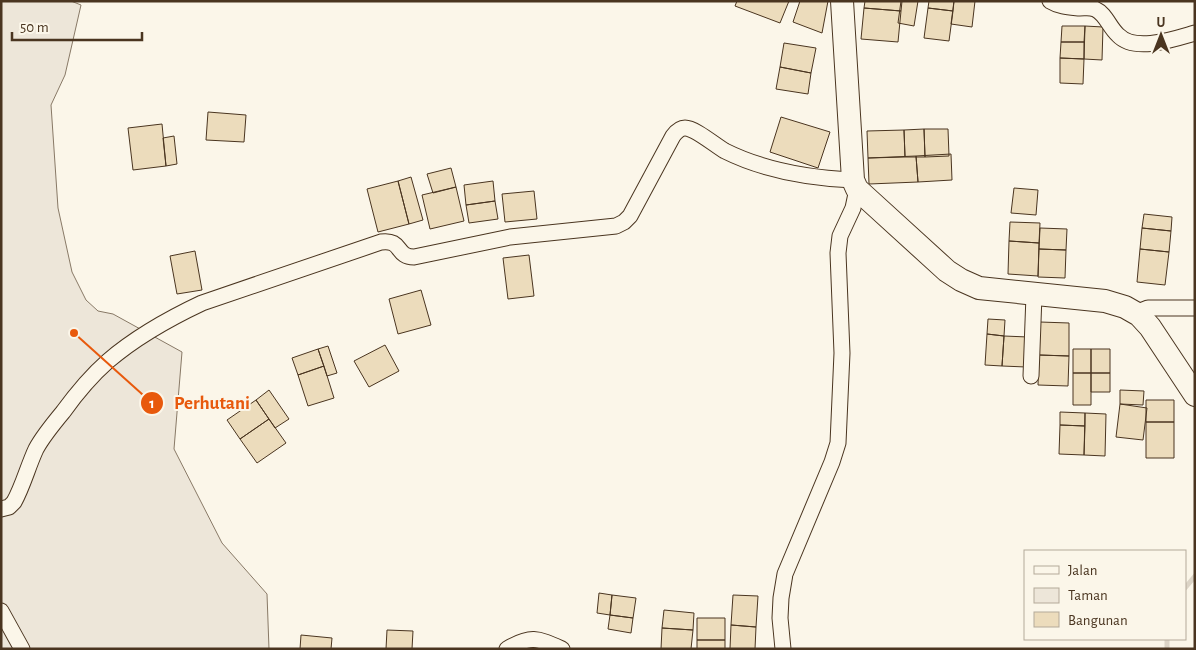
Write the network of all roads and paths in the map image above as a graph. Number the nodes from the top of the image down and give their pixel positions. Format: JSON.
{"nodes":[{"id":1,"x":842,"y":1,"type":"edge"},
{"id":2,"x":1050,"y":1,"type":"edge"},
{"id":3,"x":1195,"y":33,"type":"edge"},
{"id":4,"x":855,"y":184,"type":"junction"},
{"id":5,"x":1034,"y":295,"type":"junction"},
{"id":6,"x":1195,"y":308,"type":"edge"},
{"id":7,"x":1139,"y":315,"type":"junction"},
{"id":8,"x":1031,"y":376,"type":"dead end"},
{"id":9,"x":1195,"y":395,"type":"edge"},
{"id":10,"x":2,"y":512,"type":"edge"},
{"id":11,"x":1,"y":611,"type":"edge"},
{"id":12,"x":22,"y":649,"type":"edge"},
{"id":13,"x":507,"y":649,"type":"edge"},
{"id":14,"x":562,"y":649,"type":"edge"},
{"id":15,"x":783,"y":649,"type":"edge"}],
"edges":[{"from":1,"to":4,"type":"street"},
{"from":2,"to":3,"type":"street"},
{"from":4,"to":5,"type":"street"},
{"from":4,"to":10,"type":"street"},
{"from":4,"to":15,"type":"street"},
{"from":5,"to":7,"type":"street"},
{"from":5,"to":8,"type":"street"},
{"from":6,"to":7,"type":"street"},
{"from":7,"to":9,"type":"street"},
{"from":11,"to":12,"type":"street"},
{"from":13,"to":14,"type":"street"}]}
